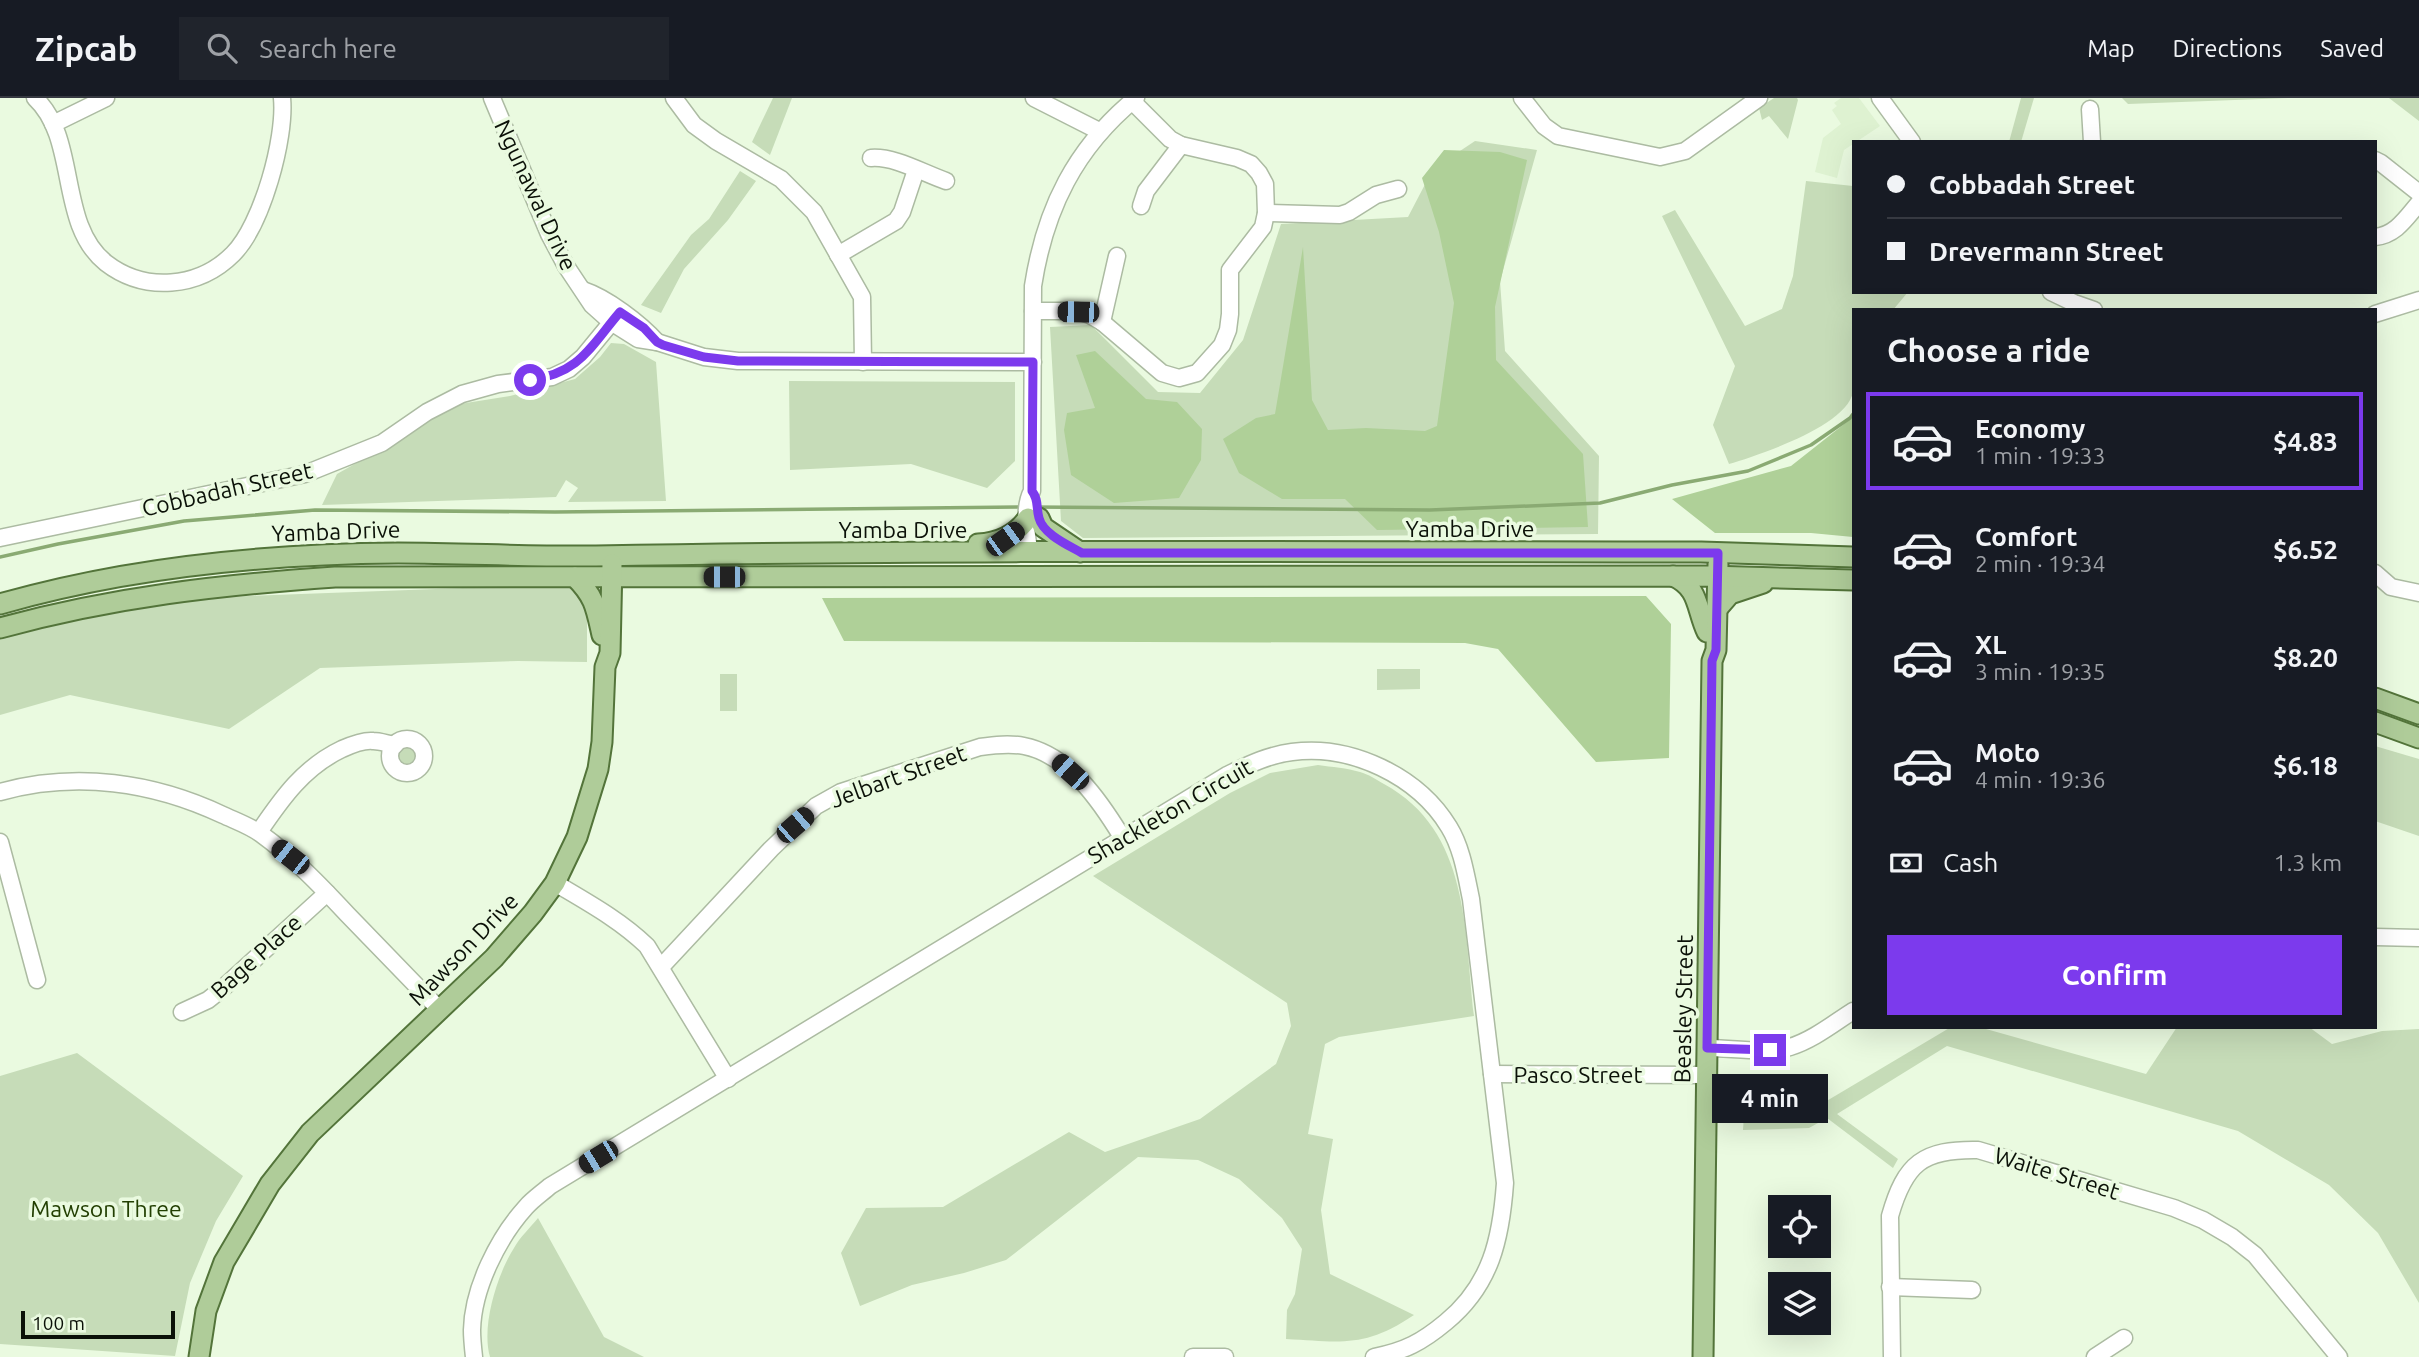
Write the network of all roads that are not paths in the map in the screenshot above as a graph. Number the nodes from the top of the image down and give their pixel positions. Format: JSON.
{"nodes":[{"id":1,"x":35,"y":98,"type":"edge"},
{"id":2,"x":106,"y":98,"type":"edge"},
{"id":3,"x":282,"y":98,"type":"edge"},
{"id":4,"x":492,"y":98,"type":"edge"},
{"id":5,"x":674,"y":98,"type":"edge"},
{"id":6,"x":1034,"y":98,"type":"edge"},
{"id":7,"x":1522,"y":98,"type":"edge"},
{"id":8,"x":1759,"y":98,"type":"edge"},
{"id":9,"x":1880,"y":98,"type":"edge"},
{"id":10,"x":1134,"y":99,"type":"edge"},
{"id":11,"x":2090,"y":109,"type":"dead end"},
{"id":12,"x":53,"y":124,"type":"junction"},
{"id":13,"x":1098,"y":131,"type":"junction"},
{"id":14,"x":1911,"y":140,"type":"edge"},
{"id":15,"x":2092,"y":140,"type":"edge"},
{"id":16,"x":1181,"y":145,"type":"junction"},
{"id":17,"x":871,"y":158,"type":"dead end"},
{"id":18,"x":2377,"y":161,"type":"edge"},
{"id":19,"x":916,"y":170,"type":"junction"},
{"id":20,"x":946,"y":181,"type":"dead end"},
{"id":21,"x":1398,"y":189,"type":"dead end"},
{"id":22,"x":2419,"y":192,"type":"edge"},
{"id":23,"x":2419,"y":203,"type":"edge"},
{"id":24,"x":1141,"y":206,"type":"dead end"},
{"id":25,"x":1266,"y":213,"type":"junction"},
{"id":26,"x":2377,"y":237,"type":"edge"},
{"id":27,"x":838,"y":255,"type":"junction"},
{"id":28,"x":1117,"y":256,"type":"dead end"},
{"id":29,"x":2056,"y":294,"type":"edge"},
{"id":30,"x":2419,"y":300,"type":"edge"},
{"id":31,"x":2089,"y":308,"type":"edge"},
{"id":32,"x":1033,"y":311,"type":"junction"},
{"id":33,"x":2377,"y":313,"type":"edge"},
{"id":34,"x":615,"y":317,"type":"junction"},
{"id":35,"x":1102,"y":322,"type":"junction"},
{"id":36,"x":863,"y":362,"type":"junction"},
{"id":37,"x":1033,"y":362,"type":"junction"},
{"id":38,"x":1033,"y":518,"type":"junction"},
{"id":39,"x":0,"y":538,"type":"edge"},
{"id":40,"x":1082,"y":553,"type":"junction"},
{"id":41,"x":1714,"y":553,"type":"junction"},
{"id":42,"x":947,"y":554,"type":"junction"},
{"id":43,"x":1034,"y":555,"type":"junction"},
{"id":44,"x":607,"y":556,"type":"junction"},
{"id":45,"x":1852,"y":557,"type":"edge"},
{"id":46,"x":2377,"y":575,"type":"edge"},
{"id":47,"x":575,"y":576,"type":"junction"},
{"id":48,"x":1011,"y":576,"type":"junction"},
{"id":49,"x":1115,"y":576,"type":"junction"},
{"id":50,"x":1673,"y":576,"type":"junction"},
{"id":51,"x":1713,"y":576,"type":"junction"},
{"id":52,"x":608,"y":577,"type":"junction"},
{"id":53,"x":687,"y":577,"type":"junction"},
{"id":54,"x":1792,"y":577,"type":"junction"},
{"id":55,"x":1852,"y":580,"type":"edge"},
{"id":56,"x":2419,"y":593,"type":"edge"},
{"id":57,"x":0,"y":604,"type":"edge"},
{"id":58,"x":612,"y":604,"type":"junction"},
{"id":59,"x":1717,"y":608,"type":"junction"},
{"id":60,"x":0,"y":628,"type":"edge"},
{"id":61,"x":1707,"y":632,"type":"junction"},
{"id":62,"x":602,"y":635,"type":"junction"},
{"id":63,"x":1712,"y":661,"type":"junction"},
{"id":64,"x":606,"y":667,"type":"junction"},
{"id":65,"x":2377,"y":699,"type":"edge"},
{"id":66,"x":2419,"y":714,"type":"edge"},
{"id":67,"x":2377,"y":723,"type":"edge"},
{"id":68,"x":2419,"y":738,"type":"edge"},
{"id":69,"x":395,"y":745,"type":"dead end"},
{"id":70,"x":0,"y":792,"type":"edge"},
{"id":71,"x":259,"y":832,"type":"junction"},
{"id":72,"x":1122,"y":837,"type":"junction"},
{"id":73,"x":0,"y":842,"type":"edge"},
{"id":74,"x":555,"y":883,"type":"junction"},
{"id":75,"x":327,"y":893,"type":"junction"},
{"id":76,"x":2377,"y":937,"type":"edge"},
{"id":77,"x":2419,"y":938,"type":"edge"},
{"id":78,"x":661,"y":967,"type":"junction"},
{"id":79,"x":37,"y":980,"type":"dead end"},
{"id":80,"x":440,"y":1010,"type":"junction"},
{"id":81,"x":182,"y":1012,"type":"dead end"},
{"id":82,"x":1852,"y":1012,"type":"edge"},
{"id":83,"x":1707,"y":1048,"type":"junction"},
{"id":84,"x":1492,"y":1074,"type":"junction"},
{"id":85,"x":1707,"y":1075,"type":"junction"},
{"id":86,"x":728,"y":1079,"type":"junction"},
{"id":87,"x":253,"y":1213,"type":"junction"},
{"id":88,"x":1890,"y":1287,"type":"junction"},
{"id":89,"x":1972,"y":1290,"type":"dead end"},
{"id":90,"x":2124,"y":1338,"type":"dead end"},
{"id":91,"x":1413,"y":1352,"type":"edge"},
{"id":92,"x":199,"y":1357,"type":"edge"},
{"id":93,"x":209,"y":1357,"type":"edge"},
{"id":94,"x":474,"y":1357,"type":"edge"},
{"id":95,"x":1194,"y":1357,"type":"edge"},
{"id":96,"x":1225,"y":1357,"type":"edge"},
{"id":97,"x":1374,"y":1357,"type":"edge"},
{"id":98,"x":1703,"y":1357,"type":"edge"},
{"id":99,"x":1892,"y":1357,"type":"edge"},
{"id":100,"x":2095,"y":1357,"type":"edge"},
{"id":101,"x":2339,"y":1357,"type":"edge"}],
"edges":[{"from":1,"to":12,"type":"street"},
{"from":2,"to":12,"type":"street"},
{"from":3,"to":12,"type":"street"},
{"from":4,"to":34,"type":"street","name":"Ngunawal Drive"},
{"from":5,"to":27,"type":"street"},
{"from":6,"to":13,"type":"street"},
{"from":7,"to":8,"type":"street"},
{"from":9,"to":14,"type":"street"},
{"from":10,"to":13,"type":"street"},
{"from":10,"to":16,"type":"street"},
{"from":11,"to":15,"type":"street"},
{"from":13,"to":32,"type":"street"},
{"from":16,"to":24,"type":"street"},
{"from":16,"to":25,"type":"street"},
{"from":17,"to":19,"type":"street"},
{"from":18,"to":22,"type":"street"},
{"from":19,"to":20,"type":"street"},
{"from":19,"to":27,"type":"street"},
{"from":21,"to":25,"type":"street"},
{"from":23,"to":26,"type":"street"},
{"from":25,"to":35,"type":"street"},
{"from":27,"to":36,"type":"street"},
{"from":28,"to":35,"type":"street"},
{"from":29,"to":31,"type":"street"},
{"from":30,"to":33,"type":"street"},
{"from":32,"to":35,"type":"street"},
{"from":32,"to":37,"type":"street"},
{"from":34,"to":36,"type":"street","name":"Ngunawal Drive"},
{"from":34,"to":39,"type":"street","name":"Cobbadah Street"},
{"from":36,"to":37,"type":"street"},
{"from":37,"to":38,"type":"street"},
{"from":38,"to":40,"type":"main road"},
{"from":38,"to":42,"type":"main road"},
{"from":38,"to":43,"type":"street"},
{"from":40,"to":41,"type":"main road","name":"Yamba Drive"},
{"from":40,"to":43,"type":"main road","name":"Yamba Drive"},
{"from":41,"to":45,"type":"main road","name":"Yamba Drive"},
{"from":41,"to":51,"type":"main road"},
{"from":42,"to":43,"type":"main road","name":"Yamba Drive"},
{"from":42,"to":44,"type":"main road","name":"Yamba Drive"},
{"from":43,"to":48,"type":"main road"},
{"from":43,"to":49,"type":"main road"},
{"from":44,"to":52,"type":"main road"},
{"from":44,"to":57,"type":"main road","name":"Yamba Drive"},
{"from":46,"to":56,"type":"street"},
{"from":47,"to":52,"type":"main road","name":"Yamba Drive"},
{"from":47,"to":60,"type":"main road","name":"Yamba Drive"},
{"from":47,"to":62,"type":"main road"},
{"from":48,"to":49,"type":"main road","name":"Yamba Drive"},
{"from":48,"to":53,"type":"main road","name":"Yamba Drive"},
{"from":49,"to":50,"type":"main road","name":"Yamba Drive"},
{"from":50,"to":51,"type":"main road","name":"Yamba Drive"},
{"from":50,"to":61,"type":"main road"},
{"from":51,"to":54,"type":"main road","name":"Yamba Drive"},
{"from":51,"to":59,"type":"main road","name":"Beasley Street"},
{"from":51,"to":61,"type":"main road","name":"Beasley Street"},
{"from":52,"to":53,"type":"main road","name":"Yamba Drive"},
{"from":52,"to":58,"type":"main road","name":"Mawson Drive"},
{"from":52,"to":62,"type":"main road","name":"Mawson Drive"},
{"from":53,"to":58,"type":"main road"},
{"from":54,"to":55,"type":"main road"},
{"from":54,"to":59,"type":"main road"},
{"from":58,"to":64,"type":"main road","name":"Mawson Drive"},
{"from":59,"to":63,"type":"main road","name":"Beasley Street"},
{"from":61,"to":63,"type":"main road","name":"Beasley Street"},
{"from":62,"to":64,"type":"main road","name":"Mawson Drive"},
{"from":63,"to":83,"type":"main road","name":"Beasley Street"},
{"from":64,"to":74,"type":"main road","name":"Mawson Drive"},
{"from":65,"to":66,"type":"main road"},
{"from":67,"to":68,"type":"main road"},
{"from":69,"to":71,"type":"street"},
{"from":70,"to":71,"type":"street"},
{"from":71,"to":75,"type":"street"},
{"from":72,"to":78,"type":"street","name":"Jelbart Street"},
{"from":72,"to":84,"type":"street","name":"Shackleton Circuit"},
{"from":72,"to":86,"type":"street","name":"Shackleton Circuit"},
{"from":73,"to":79,"type":"street"},
{"from":74,"to":78,"type":"street"},
{"from":74,"to":80,"type":"main road","name":"Mawson Drive"},
{"from":75,"to":80,"type":"street"},
{"from":75,"to":81,"type":"street","name":"Bage Place"},
{"from":76,"to":77,"type":"street"},
{"from":78,"to":86,"type":"street"},
{"from":80,"to":87,"type":"main road","name":"Mawson Drive"},
{"from":82,"to":83,"type":"street"},
{"from":83,"to":85,"type":"main road","name":"Beasley Street"},
{"from":84,"to":85,"type":"street","name":"Pasco Street"},
{"from":84,"to":91,"type":"street","name":"Shackleton Circuit"},
{"from":85,"to":98,"type":"main road","name":"Beasley Street"},
{"from":86,"to":94,"type":"street","name":"Shackleton Circuit"},
{"from":87,"to":92,"type":"main road","name":"Mawson Drive"},
{"from":87,"to":93,"type":"main road","name":"Mawson Drive"},
{"from":88,"to":89,"type":"street"},
{"from":88,"to":99,"type":"street","name":"Waite Street"},
{"from":88,"to":101,"type":"street","name":"Waite Street"},
{"from":90,"to":100,"type":"street"},
{"from":91,"to":97,"type":"street","name":"Shackleton Circuit"},
{"from":95,"to":96,"type":"street"}]}
